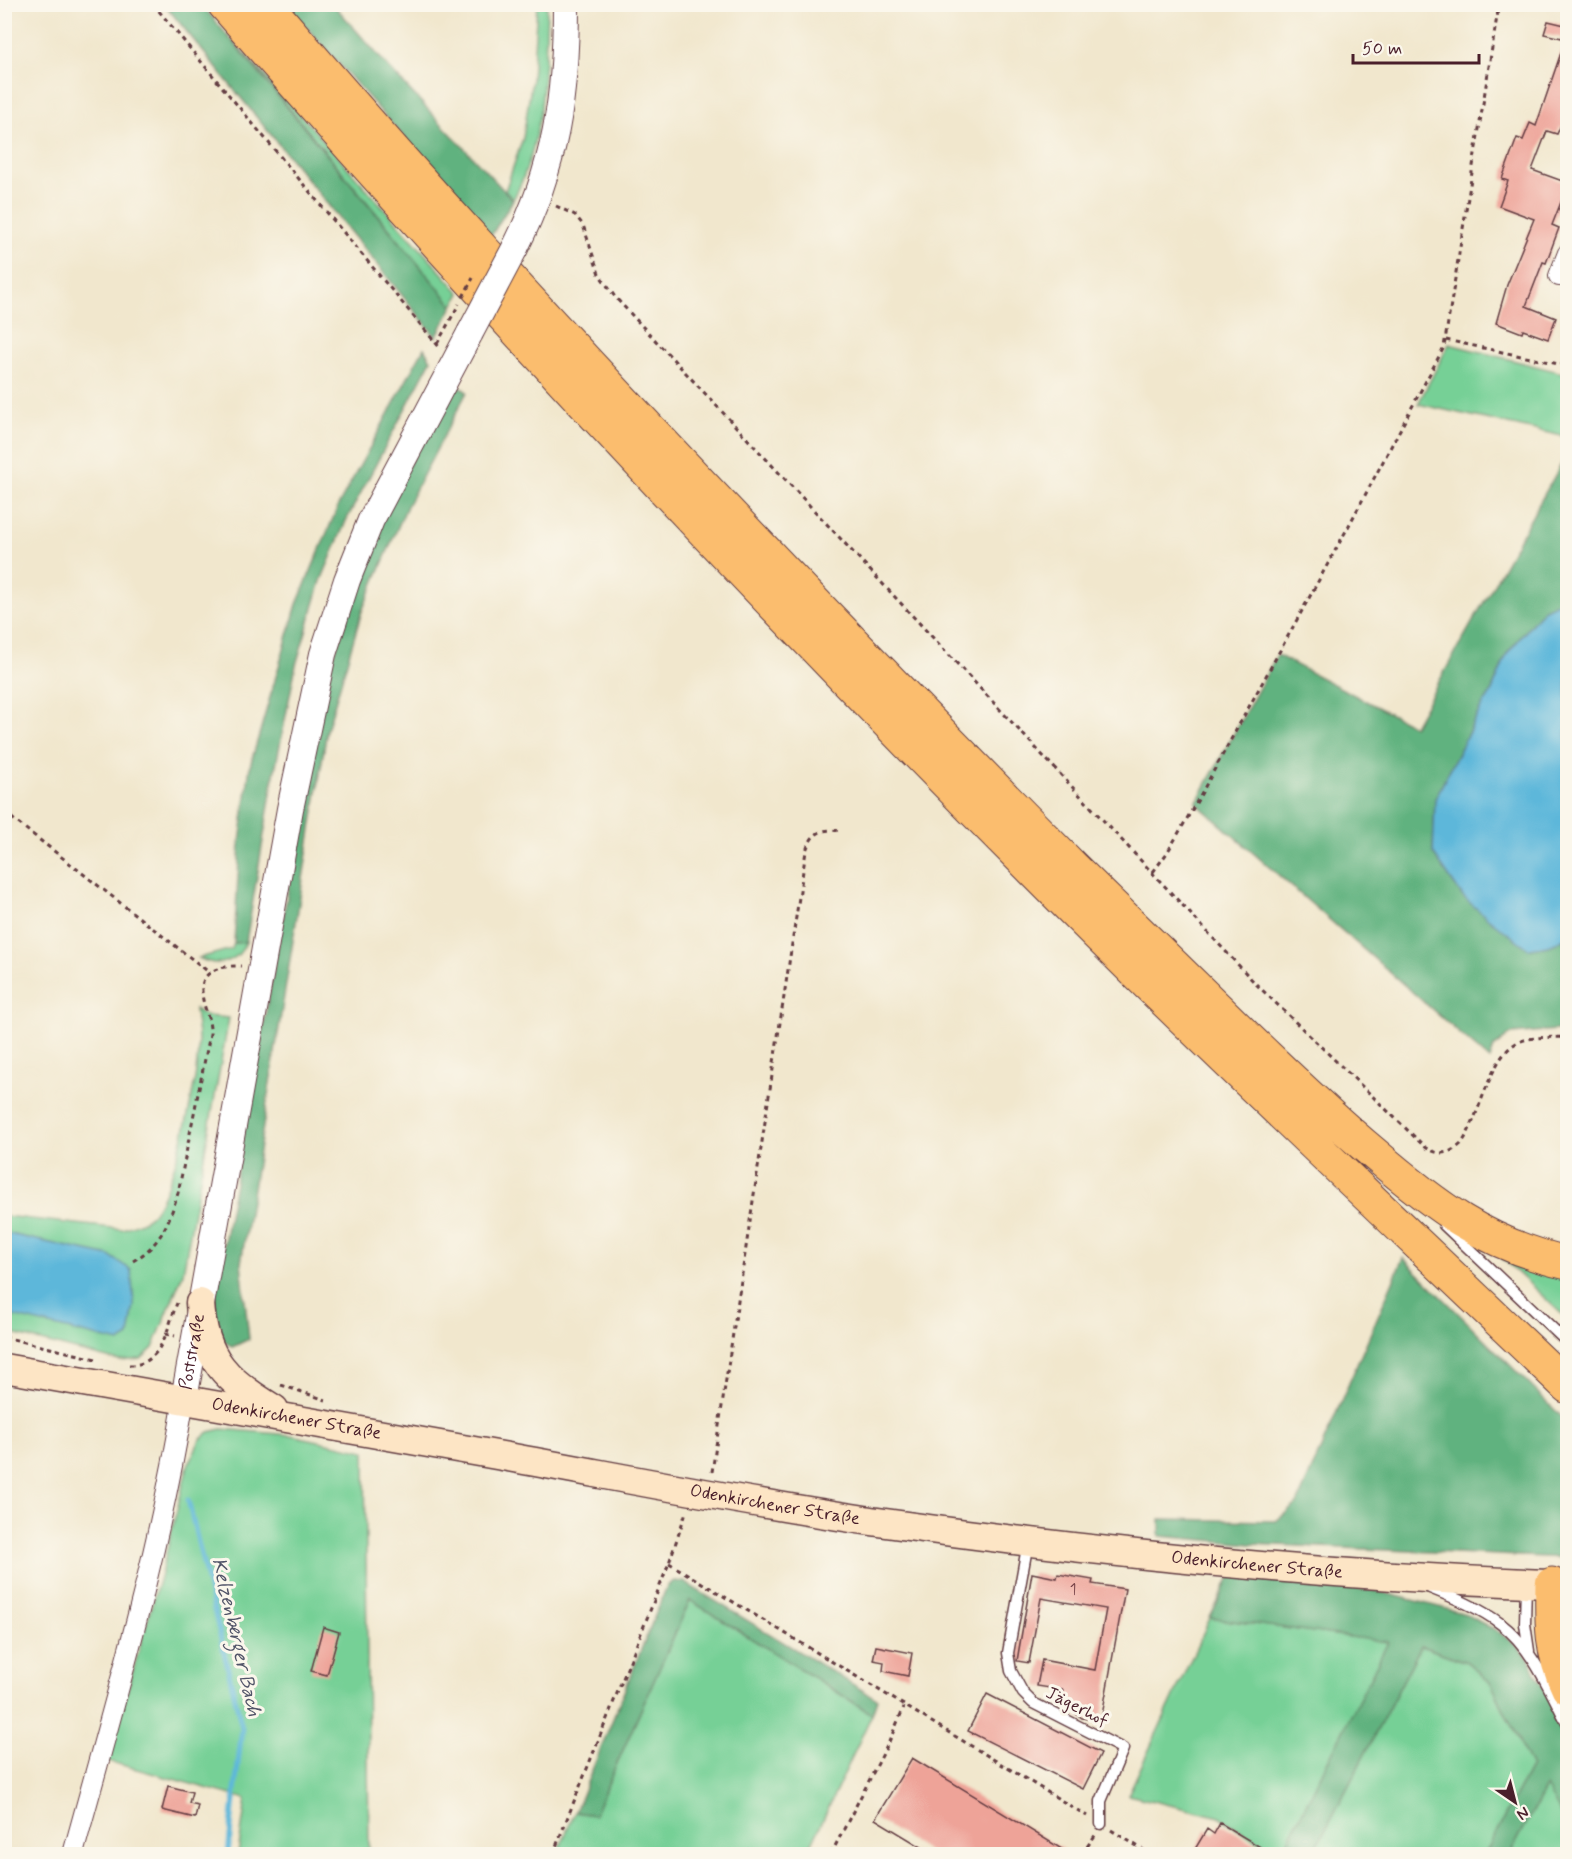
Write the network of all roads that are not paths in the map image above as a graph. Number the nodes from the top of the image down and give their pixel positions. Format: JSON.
{"nodes":[{"id":1,"x":224,"y":4,"type":"edge"},
{"id":2,"x":266,"y":4,"type":"edge"},
{"id":3,"x":566,"y":4,"type":"edge"},
{"id":4,"x":1568,"y":253,"type":"edge"},
{"id":5,"x":1559,"y":276,"type":"dead end"},
{"id":6,"x":1320,"y":1107,"type":"junction"},
{"id":7,"x":1568,"y":1263,"type":"edge"},
{"id":8,"x":200,"y":1303,"type":"junction"},
{"id":9,"x":1568,"y":1342,"type":"edge"},
{"id":10,"x":4,"y":1368,"type":"edge"},
{"id":11,"x":1568,"y":1387,"type":"edge"},
{"id":12,"x":184,"y":1399,"type":"junction"},
{"id":13,"x":286,"y":1417,"type":"junction"},
{"id":14,"x":1028,"y":1542,"type":"junction"},
{"id":15,"x":1405,"y":1577,"type":"junction"},
{"id":16,"x":1539,"y":1583,"type":"junction"},
{"id":17,"x":1529,"y":1655,"type":"junction"},
{"id":18,"x":1568,"y":1688,"type":"edge"},
{"id":19,"x":1568,"y":1725,"type":"edge"},
{"id":20,"x":1101,"y":1824,"type":"road end"},
{"id":21,"x":73,"y":1854,"type":"edge"}],
"edges":[{"from":1,"to":11,"type":"highway"},
{"from":2,"to":6,"type":"highway"},
{"from":3,"to":8,"type":"street","name":"Poststraße","bridge":true},
{"from":4,"to":5,"type":"street"},
{"from":6,"to":7,"type":"highway"},
{"from":6,"to":9,"type":"lane"},
{"from":8,"to":12,"type":"street","name":"Poststraße"},
{"from":8,"to":13,"type":"main road"},
{"from":10,"to":12,"type":"main road","name":"Odenkirchener Straße"},
{"from":12,"to":13,"type":"main road","name":"Odenkirchener Straße"},
{"from":12,"to":21,"type":"street"},
{"from":13,"to":14,"type":"main road","name":"Odenkirchener Straße"},
{"from":14,"to":15,"type":"main road","name":"Odenkirchener Straße"},
{"from":14,"to":20,"type":"lane","name":"Jägerhof"},
{"from":15,"to":16,"type":"main road","name":"Odenkirchener Straße"},
{"from":15,"to":17,"type":"lane"},
{"from":16,"to":17,"type":"lane"},
{"from":16,"to":18,"type":"highway"},
{"from":17,"to":19,"type":"lane"}]}
